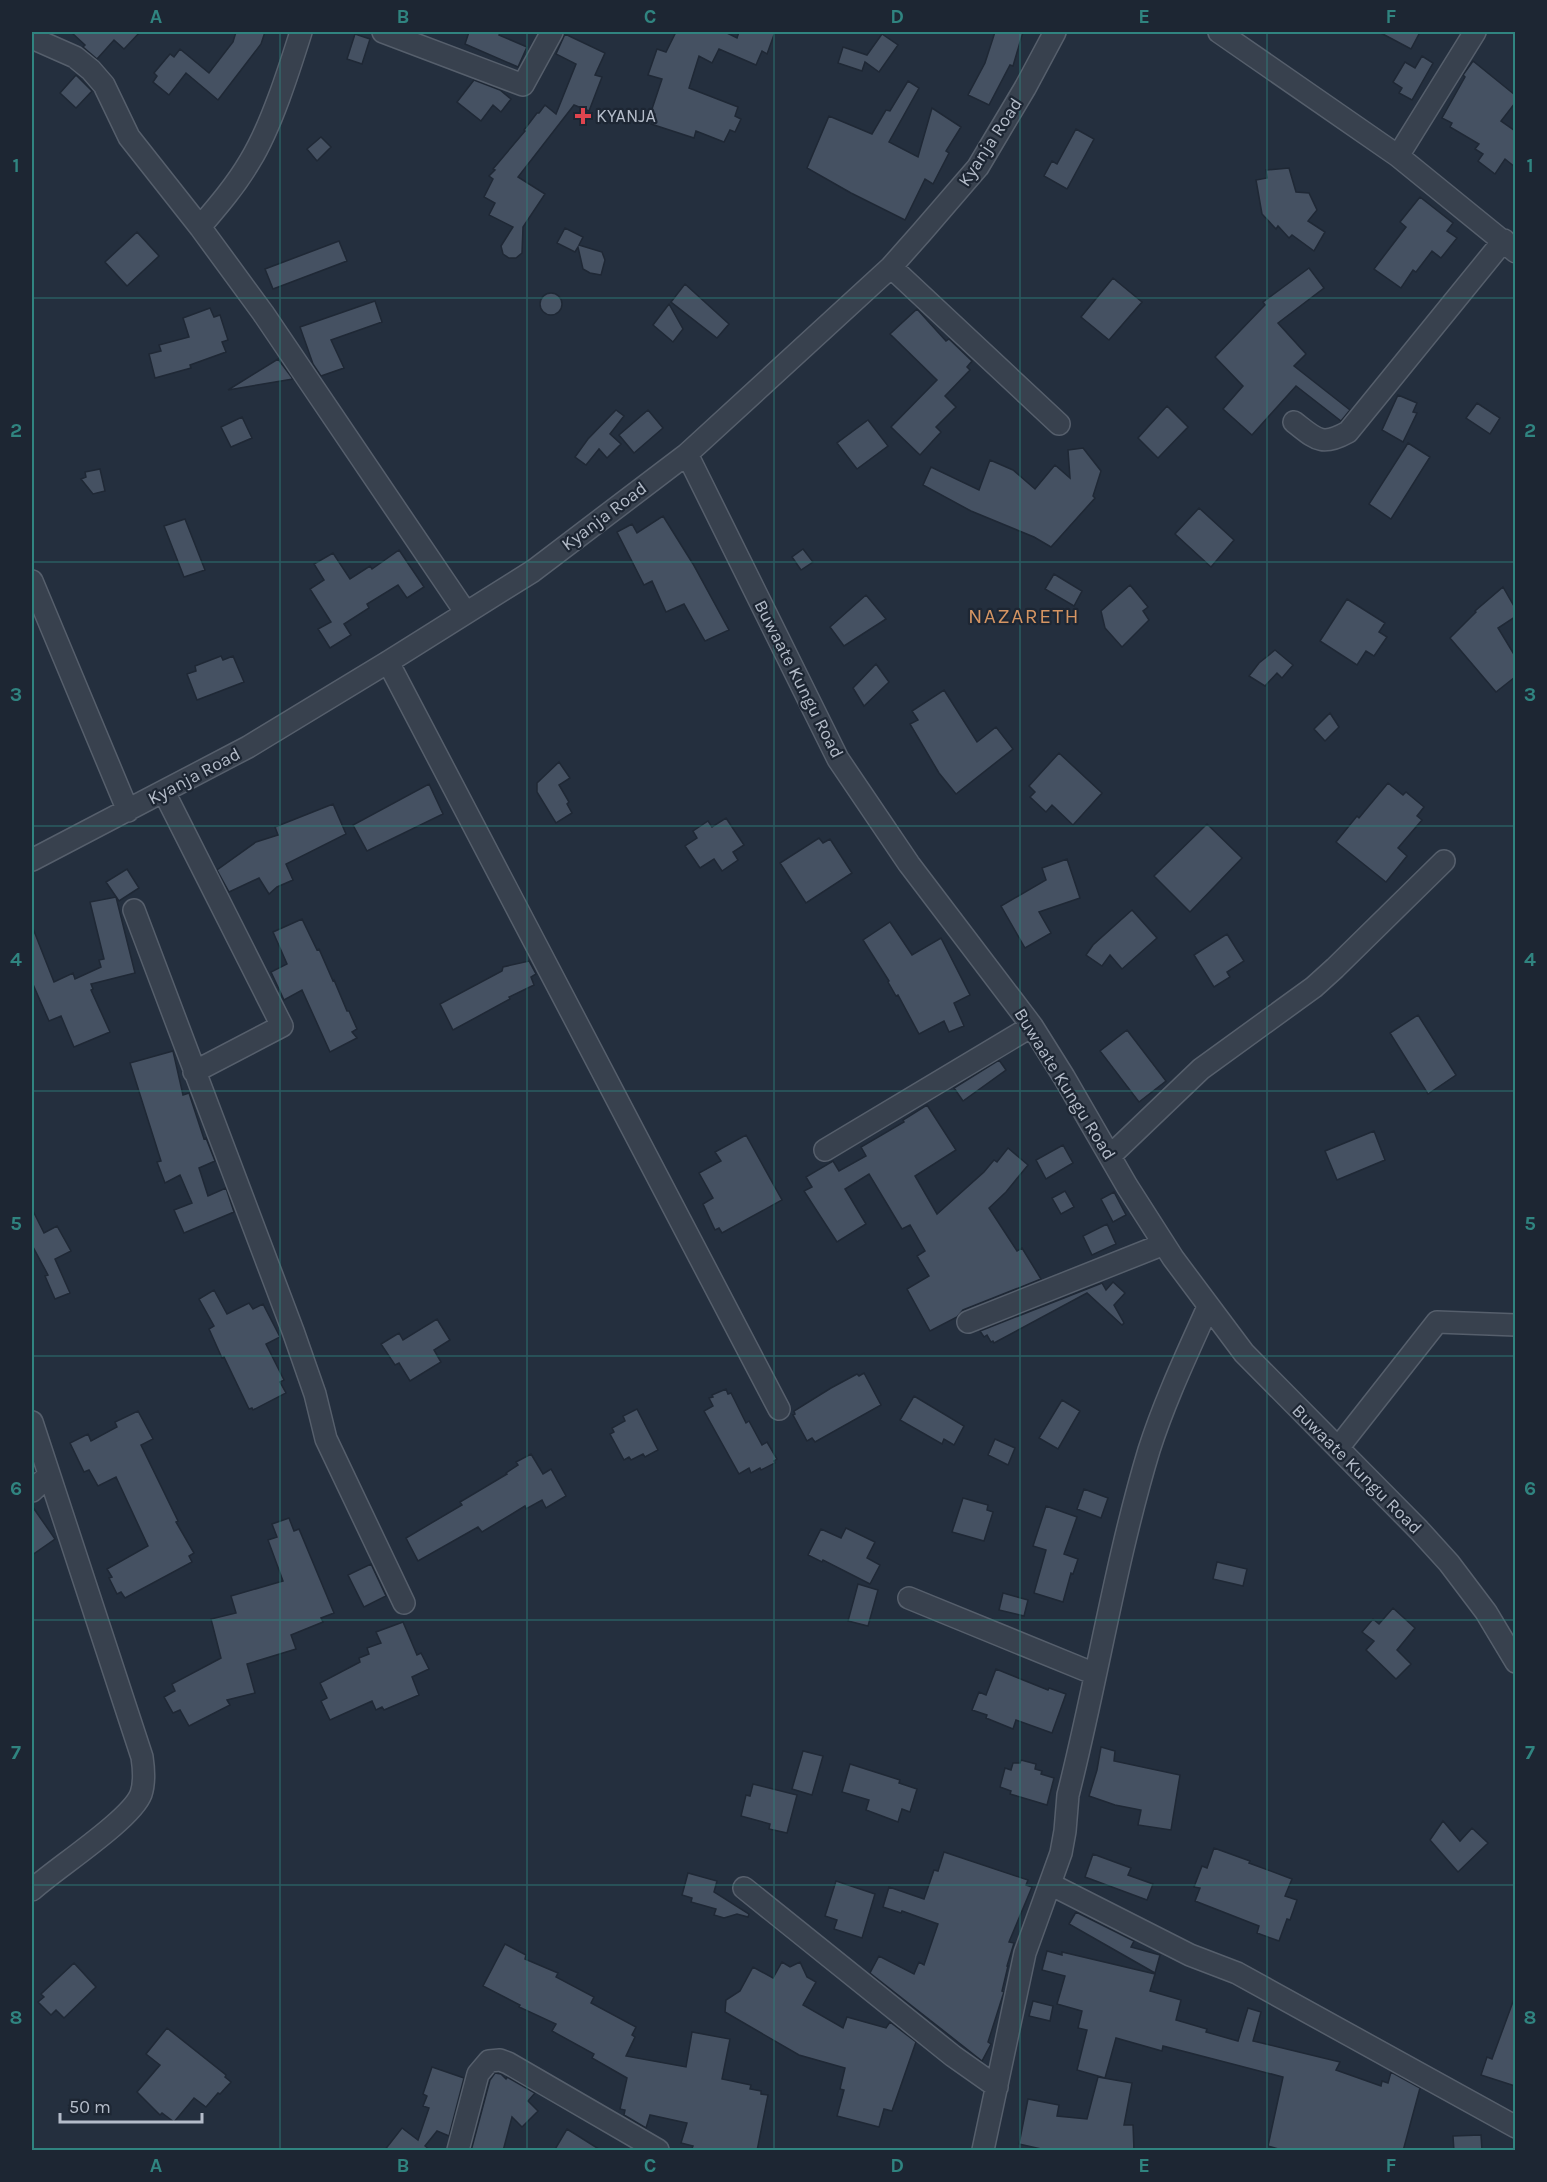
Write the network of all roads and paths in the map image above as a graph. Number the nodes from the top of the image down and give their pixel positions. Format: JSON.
{"nodes":[{"id":1,"x":301,"y":32,"type":"edge"},
{"id":2,"x":383,"y":32,"type":"edge"},
{"id":3,"x":552,"y":32,"type":"edge"},
{"id":4,"x":1056,"y":32,"type":"edge"},
{"id":5,"x":1219,"y":32,"type":"edge"},
{"id":6,"x":1475,"y":32,"type":"edge"},
{"id":7,"x":32,"y":38,"type":"edge"},
{"id":8,"x":1398,"y":156,"type":"junction"},
{"id":9,"x":200,"y":228,"type":"junction"},
{"id":10,"x":1510,"y":246,"type":"edge"},
{"id":11,"x":891,"y":267,"type":"junction"},
{"id":12,"x":1294,"y":422,"type":"dead end"},
{"id":13,"x":1059,"y":424,"type":"dead end"},
{"id":14,"x":687,"y":454,"type":"junction"},
{"id":15,"x":32,"y":581,"type":"edge"},
{"id":16,"x":466,"y":613,"type":"junction"},
{"id":17,"x":387,"y":662,"type":"junction"},
{"id":18,"x":164,"y":792,"type":"junction"},
{"id":19,"x":128,"y":811,"type":"junction"},
{"id":20,"x":32,"y":860,"type":"edge"},
{"id":21,"x":1444,"y":861,"type":"dead end"},
{"id":22,"x":134,"y":910,"type":"dead end"},
{"id":23,"x":1032,"y":1026,"type":"junction"},
{"id":24,"x":194,"y":1072,"type":"junction"},
{"id":25,"x":825,"y":1150,"type":"dead end"},
{"id":26,"x":1110,"y":1156,"type":"junction"},
{"id":27,"x":1164,"y":1244,"type":"junction"},
{"id":28,"x":1208,"y":1307,"type":"junction"},
{"id":29,"x":968,"y":1322,"type":"dead end"},
{"id":30,"x":1515,"y":1325,"type":"edge"},
{"id":31,"x":779,"y":1409,"type":"dead end"},
{"id":32,"x":32,"y":1422,"type":"edge"},
{"id":33,"x":1338,"y":1448,"type":"junction"},
{"id":34,"x":49,"y":1475,"type":"junction"},
{"id":35,"x":32,"y":1491,"type":"edge"},
{"id":36,"x":909,"y":1598,"type":"dead end"},
{"id":37,"x":404,"y":1603,"type":"dead end"},
{"id":38,"x":1515,"y":1662,"type":"edge"},
{"id":39,"x":1095,"y":1674,"type":"junction"},
{"id":40,"x":1050,"y":1884,"type":"junction"},
{"id":41,"x":744,"y":1888,"type":"dead end"},
{"id":42,"x":32,"y":1890,"type":"edge"},
{"id":43,"x":997,"y":2087,"type":"junction"},
{"id":44,"x":1515,"y":2127,"type":"edge"},
{"id":45,"x":458,"y":2151,"type":"edge"},
{"id":46,"x":658,"y":2151,"type":"edge"},
{"id":47,"x":983,"y":2151,"type":"edge"}],
"edges":[{"from":1,"to":9,"type":"street"},
{"from":2,"to":3,"type":"street"},
{"from":4,"to":11,"type":"street","name":"Kyanja Road"},
{"from":5,"to":8,"type":"street"},
{"from":6,"to":8,"type":"street"},
{"from":7,"to":9,"type":"street"},
{"from":8,"to":10,"type":"street"},
{"from":9,"to":16,"type":"street"},
{"from":10,"to":12,"type":"street"},
{"from":11,"to":13,"type":"street"},
{"from":11,"to":14,"type":"street","name":"Kyanja Road"},
{"from":14,"to":16,"type":"street","name":"Kyanja Road"},
{"from":14,"to":23,"type":"street","name":"Buwaate Kungu Road"},
{"from":15,"to":19,"type":"street"},
{"from":16,"to":17,"type":"street","name":"Kyanja Road"},
{"from":17,"to":18,"type":"street","name":"Kyanja Road"},
{"from":17,"to":31,"type":"street"},
{"from":18,"to":19,"type":"street","name":"Kyanja Road"},
{"from":18,"to":24,"type":"street"},
{"from":19,"to":20,"type":"street","name":"Kyanja Road"},
{"from":21,"to":26,"type":"street"},
{"from":22,"to":24,"type":"street"},
{"from":23,"to":25,"type":"street"},
{"from":23,"to":26,"type":"street","name":"Buwaate Kungu Road"},
{"from":24,"to":37,"type":"street"},
{"from":26,"to":27,"type":"street","name":"Buwaate Kungu Road"},
{"from":27,"to":28,"type":"street","name":"Buwaate Kungu Road"},
{"from":27,"to":29,"type":"street"},
{"from":28,"to":33,"type":"street","name":"Buwaate Kungu Road"},
{"from":28,"to":39,"type":"street"},
{"from":30,"to":33,"type":"street"},
{"from":32,"to":34,"type":"street"},
{"from":33,"to":38,"type":"street","name":"Buwaate Kungu Road"},
{"from":34,"to":35,"type":"street"},
{"from":34,"to":42,"type":"street"},
{"from":36,"to":39,"type":"street"},
{"from":39,"to":40,"type":"street"},
{"from":40,"to":43,"type":"street"},
{"from":40,"to":44,"type":"street"},
{"from":41,"to":43,"type":"street"},
{"from":43,"to":47,"type":"street"},
{"from":45,"to":46,"type":"street"}]}
